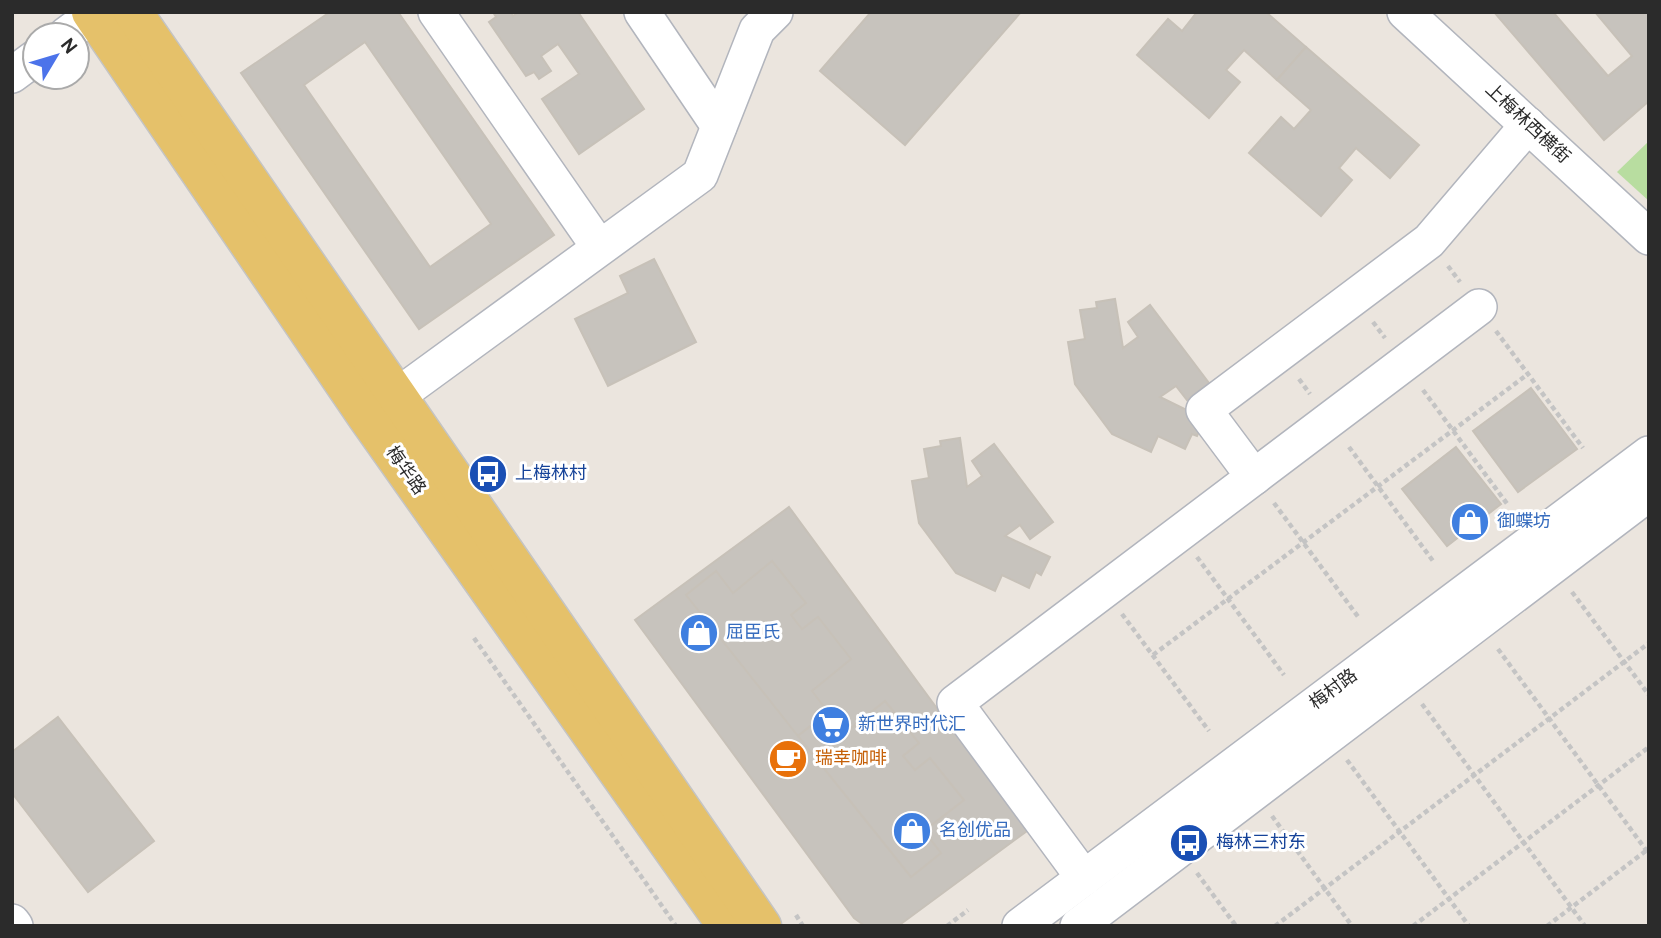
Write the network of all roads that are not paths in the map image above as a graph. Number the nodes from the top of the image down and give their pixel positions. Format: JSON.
{"nodes":[{"id":1,"x":133,"y":12,"type":"edge"},
{"id":2,"x":436,"y":12,"type":"edge"},
{"id":3,"x":642,"y":12,"type":"edge"},
{"id":4,"x":775,"y":12,"type":"edge"},
{"id":5,"x":1405,"y":12,"type":"edge"},
{"id":6,"x":91,"y":32,"type":"edge"},
{"id":7,"x":1528,"y":125,"type":"junction"},
{"id":8,"x":719,"y":126,"type":"junction"},
{"id":9,"x":1649,"y":237,"type":"edge"},
{"id":10,"x":599,"y":247,"type":"junction"},
{"id":11,"x":1479,"y":307,"type":"road end"},
{"id":12,"x":397,"y":396,"type":"junction"},
{"id":13,"x":1649,"y":454,"type":"edge"},
{"id":14,"x":1254,"y":477,"type":"junction"},
{"id":15,"x":1649,"y":494,"type":"edge"},
{"id":16,"x":1084,"y":878,"type":"junction"},
{"id":17,"x":727,"y":926,"type":"edge"},
{"id":18,"x":762,"y":926,"type":"edge"},
{"id":19,"x":1020,"y":926,"type":"edge"},
{"id":20,"x":1078,"y":926,"type":"edge"}],
"edges":[{"from":1,"to":12,"type":"main road","name":"梅华路"},
{"from":2,"to":10,"type":"street"},
{"from":3,"to":8,"type":"street"},
{"from":4,"to":8,"type":"street"},
{"from":5,"to":7,"type":"street","name":"上梅林西横街"},
{"from":6,"to":17,"type":"main road","name":"梅华路"},
{"from":7,"to":9,"type":"street","name":"上梅林西横街"},
{"from":7,"to":14,"type":"street"},
{"from":8,"to":10,"type":"street"},
{"from":10,"to":12,"type":"street"},
{"from":11,"to":14,"type":"street"},
{"from":12,"to":18,"type":"main road","name":"梅华路"},
{"from":13,"to":16,"type":"street","name":"梅村路"},
{"from":14,"to":16,"type":"street"},
{"from":15,"to":20,"type":"street","name":"梅村路"},
{"from":16,"to":19,"type":"street","name":"梅村路"}]}
